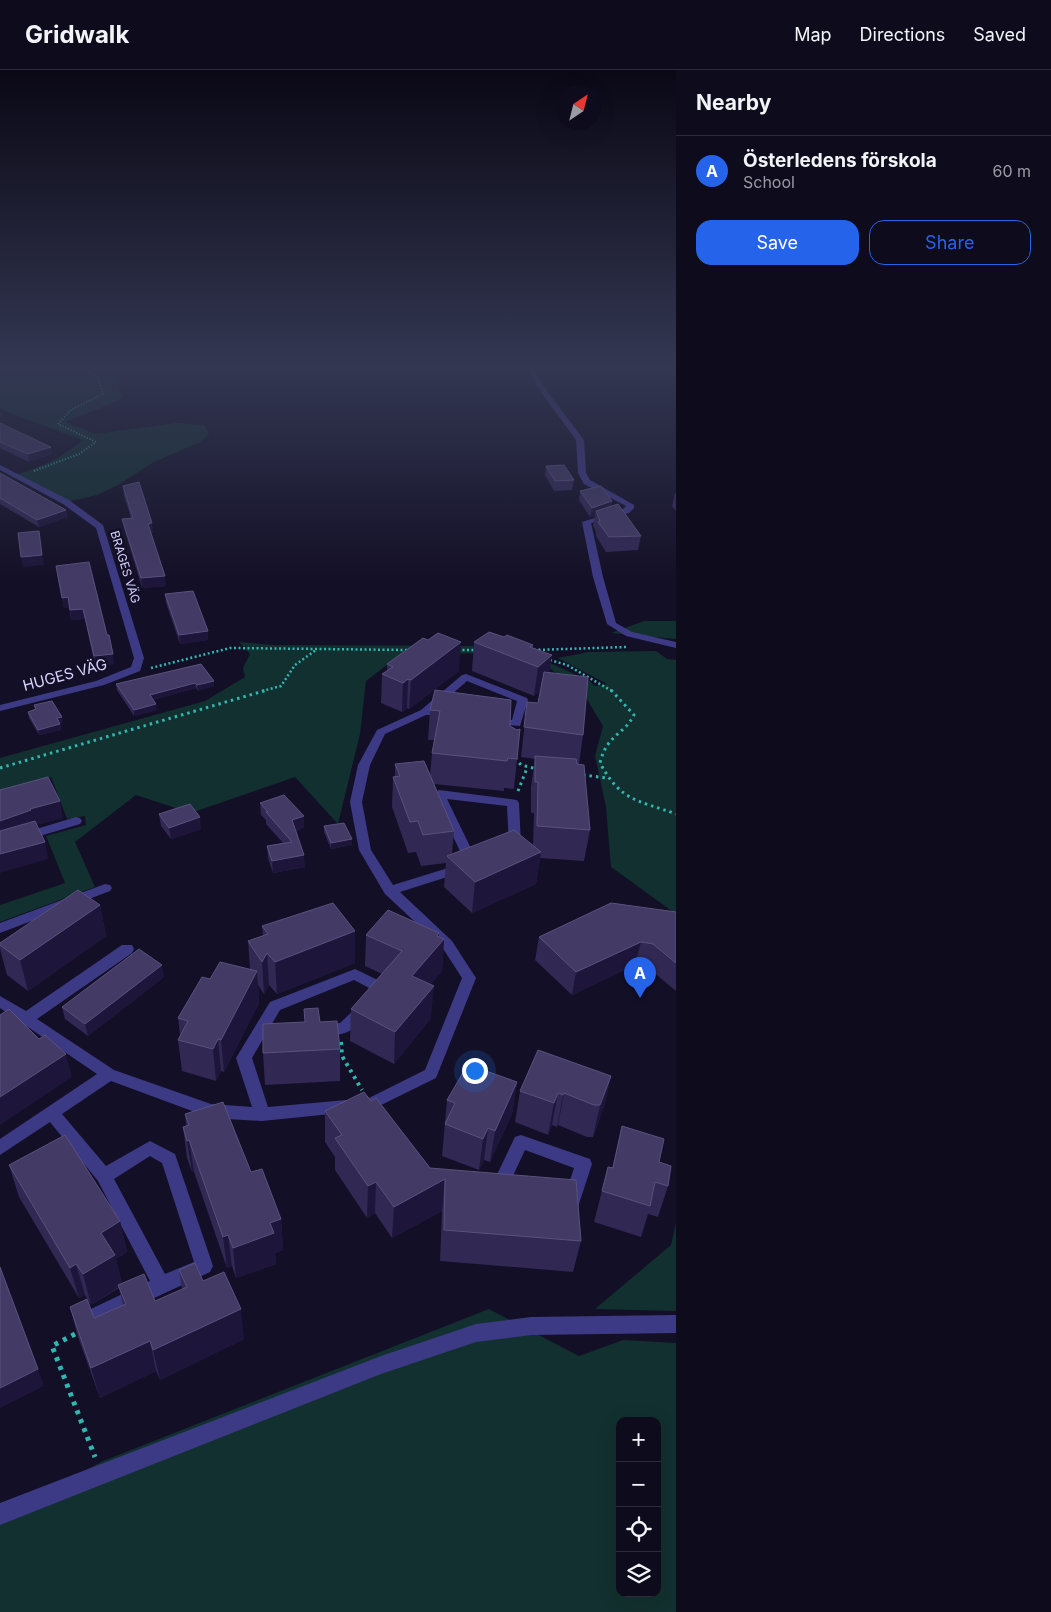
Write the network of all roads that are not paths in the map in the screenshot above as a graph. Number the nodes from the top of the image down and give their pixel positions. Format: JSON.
{"nodes":[{"id":1,"x":578,"y":438,"type":"edge"},
{"id":2,"x":0,"y":467,"type":"edge"},
{"id":3,"x":676,"y":645,"type":"edge"},
{"id":4,"x":136,"y":669,"type":"joint"},
{"id":5,"x":0,"y":708,"type":"edge"},
{"id":6,"x":425,"y":712,"type":"junction"},
{"id":7,"x":453,"y":715,"type":"edge"},
{"id":8,"x":480,"y":718,"type":"edge"},
{"id":9,"x":516,"y":724,"type":"junction"},
{"id":10,"x":514,"y":755,"type":"edge"},
{"id":11,"x":76,"y":821,"type":"dead end"},
{"id":12,"x":0,"y":844,"type":"edge"},
{"id":13,"x":507,"y":850,"type":"edge"},
{"id":14,"x":105,"y":888,"type":"dead end"},
{"id":15,"x":390,"y":891,"type":"junction"},
{"id":16,"x":0,"y":928,"type":"edge"},
{"id":17,"x":127,"y":948,"type":"dead end"},
{"id":18,"x":0,"y":1002,"type":"edge"},
{"id":19,"x":26,"y":1019,"type":"junction"},
{"id":20,"x":260,"y":1030,"type":"junction"},
{"id":21,"x":280,"y":1030,"type":"edge"},
{"id":22,"x":310,"y":1030,"type":"edge"},
{"id":23,"x":109,"y":1074,"type":"junction"},
{"id":24,"x":370,"y":1104,"type":"junction"},
{"id":25,"x":52,"y":1113,"type":"junction"},
{"id":26,"x":262,"y":1114,"type":"junction"},
{"id":27,"x":382,"y":1118,"type":"edge"},
{"id":28,"x":0,"y":1148,"type":"edge"},
{"id":29,"x":104,"y":1176,"type":"junction"},
{"id":30,"x":478,"y":1190,"type":"edge"},
{"id":31,"x":497,"y":1192,"type":"junction"},
{"id":32,"x":516,"y":1194,"type":"edge"},
{"id":33,"x":554,"y":1200,"type":"edge"},
{"id":34,"x":161,"y":1285,"type":"junction"},
{"id":35,"x":85,"y":1321,"type":"edge"},
{"id":36,"x":676,"y":1324,"type":"edge"},
{"id":37,"x":0,"y":1514,"type":"edge"}],
"edges":[{"from":1,"to":3,"type":"street"},
{"from":2,"to":4,"type":"street","name":"BRAGES VÄG"},
{"from":4,"to":5,"type":"street","name":"HUGES VÄG"},
{"from":6,"to":7,"type":"street"},
{"from":6,"to":9,"type":"street"},
{"from":6,"to":15,"type":"street"},
{"from":8,"to":9,"type":"street"},
{"from":9,"to":10,"type":"street"},
{"from":11,"to":12,"type":"street"},
{"from":13,"to":15,"type":"street"},
{"from":14,"to":16,"type":"street"},
{"from":15,"to":24,"type":"street"},
{"from":17,"to":19,"type":"street"},
{"from":18,"to":19,"type":"street"},
{"from":19,"to":23,"type":"street"},
{"from":20,"to":21,"type":"street"},
{"from":20,"to":22,"type":"street"},
{"from":20,"to":26,"type":"street"},
{"from":23,"to":25,"type":"street"},
{"from":23,"to":26,"type":"street"},
{"from":24,"to":26,"type":"street"},
{"from":24,"to":27,"type":"street"},
{"from":25,"to":28,"type":"street"},
{"from":25,"to":29,"type":"street"},
{"from":29,"to":34,"type":"street"},
{"from":29,"to":34,"type":"street"},
{"from":30,"to":31,"type":"street"},
{"from":31,"to":32,"type":"street"},
{"from":31,"to":33,"type":"street"},
{"from":34,"to":35,"type":"street"},
{"from":36,"to":37,"type":"street"}]}
